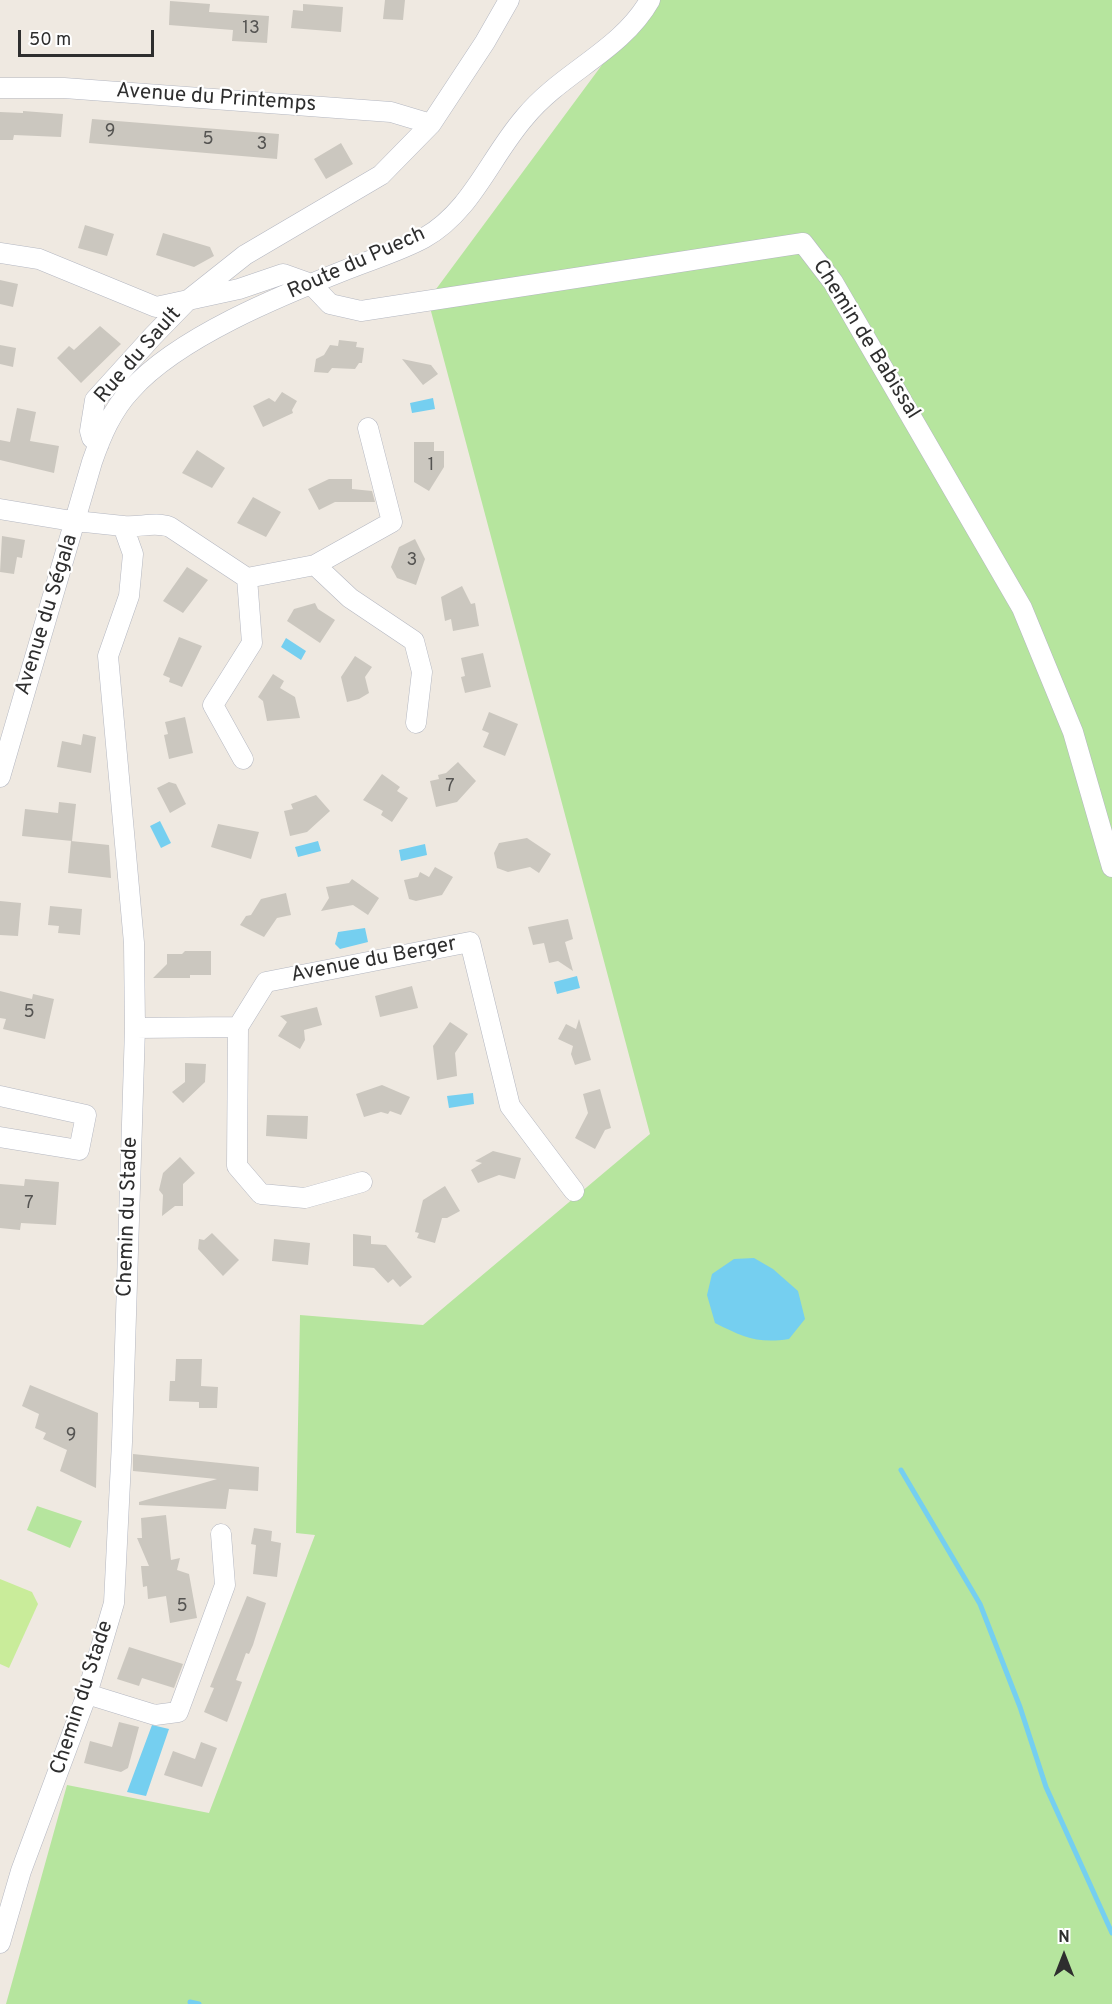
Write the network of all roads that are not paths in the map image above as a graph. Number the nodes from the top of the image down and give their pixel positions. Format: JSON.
{"nodes":[{"id":1,"x":509,"y":0,"type":"edge"},
{"id":2,"x":650,"y":0,"type":"edge"},
{"id":3,"x":0,"y":88,"type":"edge"},
{"id":4,"x":431,"y":124,"type":"junction"},
{"id":5,"x":0,"y":254,"type":"edge"},
{"id":6,"x":311,"y":284,"type":"junction"},
{"id":7,"x":187,"y":301,"type":"junction"},
{"id":8,"x":369,"y":428,"type":"dead end"},
{"id":9,"x":99,"y":444,"type":"junction"},
{"id":10,"x":0,"y":508,"type":"edge"},
{"id":11,"x":76,"y":521,"type":"junction"},
{"id":12,"x":123,"y":526,"type":"junction"},
{"id":13,"x":315,"y":565,"type":"junction"},
{"id":14,"x":247,"y":578,"type":"junction"},
{"id":15,"x":416,"y":723,"type":"dead end"},
{"id":16,"x":243,"y":759,"type":"dead end"},
{"id":17,"x":0,"y":777,"type":"edge"},
{"id":18,"x":1112,"y":867,"type":"edge"},
{"id":19,"x":238,"y":1027,"type":"junction"},
{"id":20,"x":135,"y":1028,"type":"junction"},
{"id":21,"x":0,"y":1096,"type":"edge"},
{"id":22,"x":0,"y":1137,"type":"edge"},
{"id":23,"x":362,"y":1182,"type":"dead end"},
{"id":24,"x":574,"y":1191,"type":"dead end"},
{"id":25,"x":221,"y":1534,"type":"dead end"},
{"id":26,"x":87,"y":1695,"type":"junction"},
{"id":27,"x":0,"y":1943,"type":"edge"}],
"edges":[{"from":1,"to":4,"type":"street","name":"Rue du Sault"},
{"from":2,"to":6,"type":"street","name":"Route du Puech"},
{"from":3,"to":4,"type":"street","name":"Avenue du Printemps"},
{"from":4,"to":7,"type":"street","name":"Rue du Sault"},
{"from":5,"to":7,"type":"street"},
{"from":6,"to":7,"type":"street"},
{"from":6,"to":9,"type":"street","name":"Route du Puech"},
{"from":6,"to":18,"type":"street","name":"Chemin de Babissal"},
{"from":7,"to":9,"type":"street","name":"Rue du Sault"},
{"from":8,"to":13,"type":"street"},
{"from":9,"to":11,"type":"street","name":"Route du Puech"},
{"from":10,"to":11,"type":"street"},
{"from":11,"to":12,"type":"street"},
{"from":11,"to":17,"type":"street","name":"Avenue du Ségala"},
{"from":12,"to":14,"type":"street"},
{"from":12,"to":20,"type":"street","name":"Chemin du Stade"},
{"from":13,"to":14,"type":"street"},
{"from":13,"to":15,"type":"street"},
{"from":14,"to":16,"type":"street"},
{"from":19,"to":20,"type":"street"},
{"from":19,"to":23,"type":"street"},
{"from":19,"to":24,"type":"street","name":"Avenue du Berger"},
{"from":20,"to":26,"type":"street","name":"Chemin du Stade"},
{"from":21,"to":22,"type":"street"},
{"from":25,"to":26,"type":"street"},
{"from":26,"to":27,"type":"street","name":"Chemin du Stade"}]}
